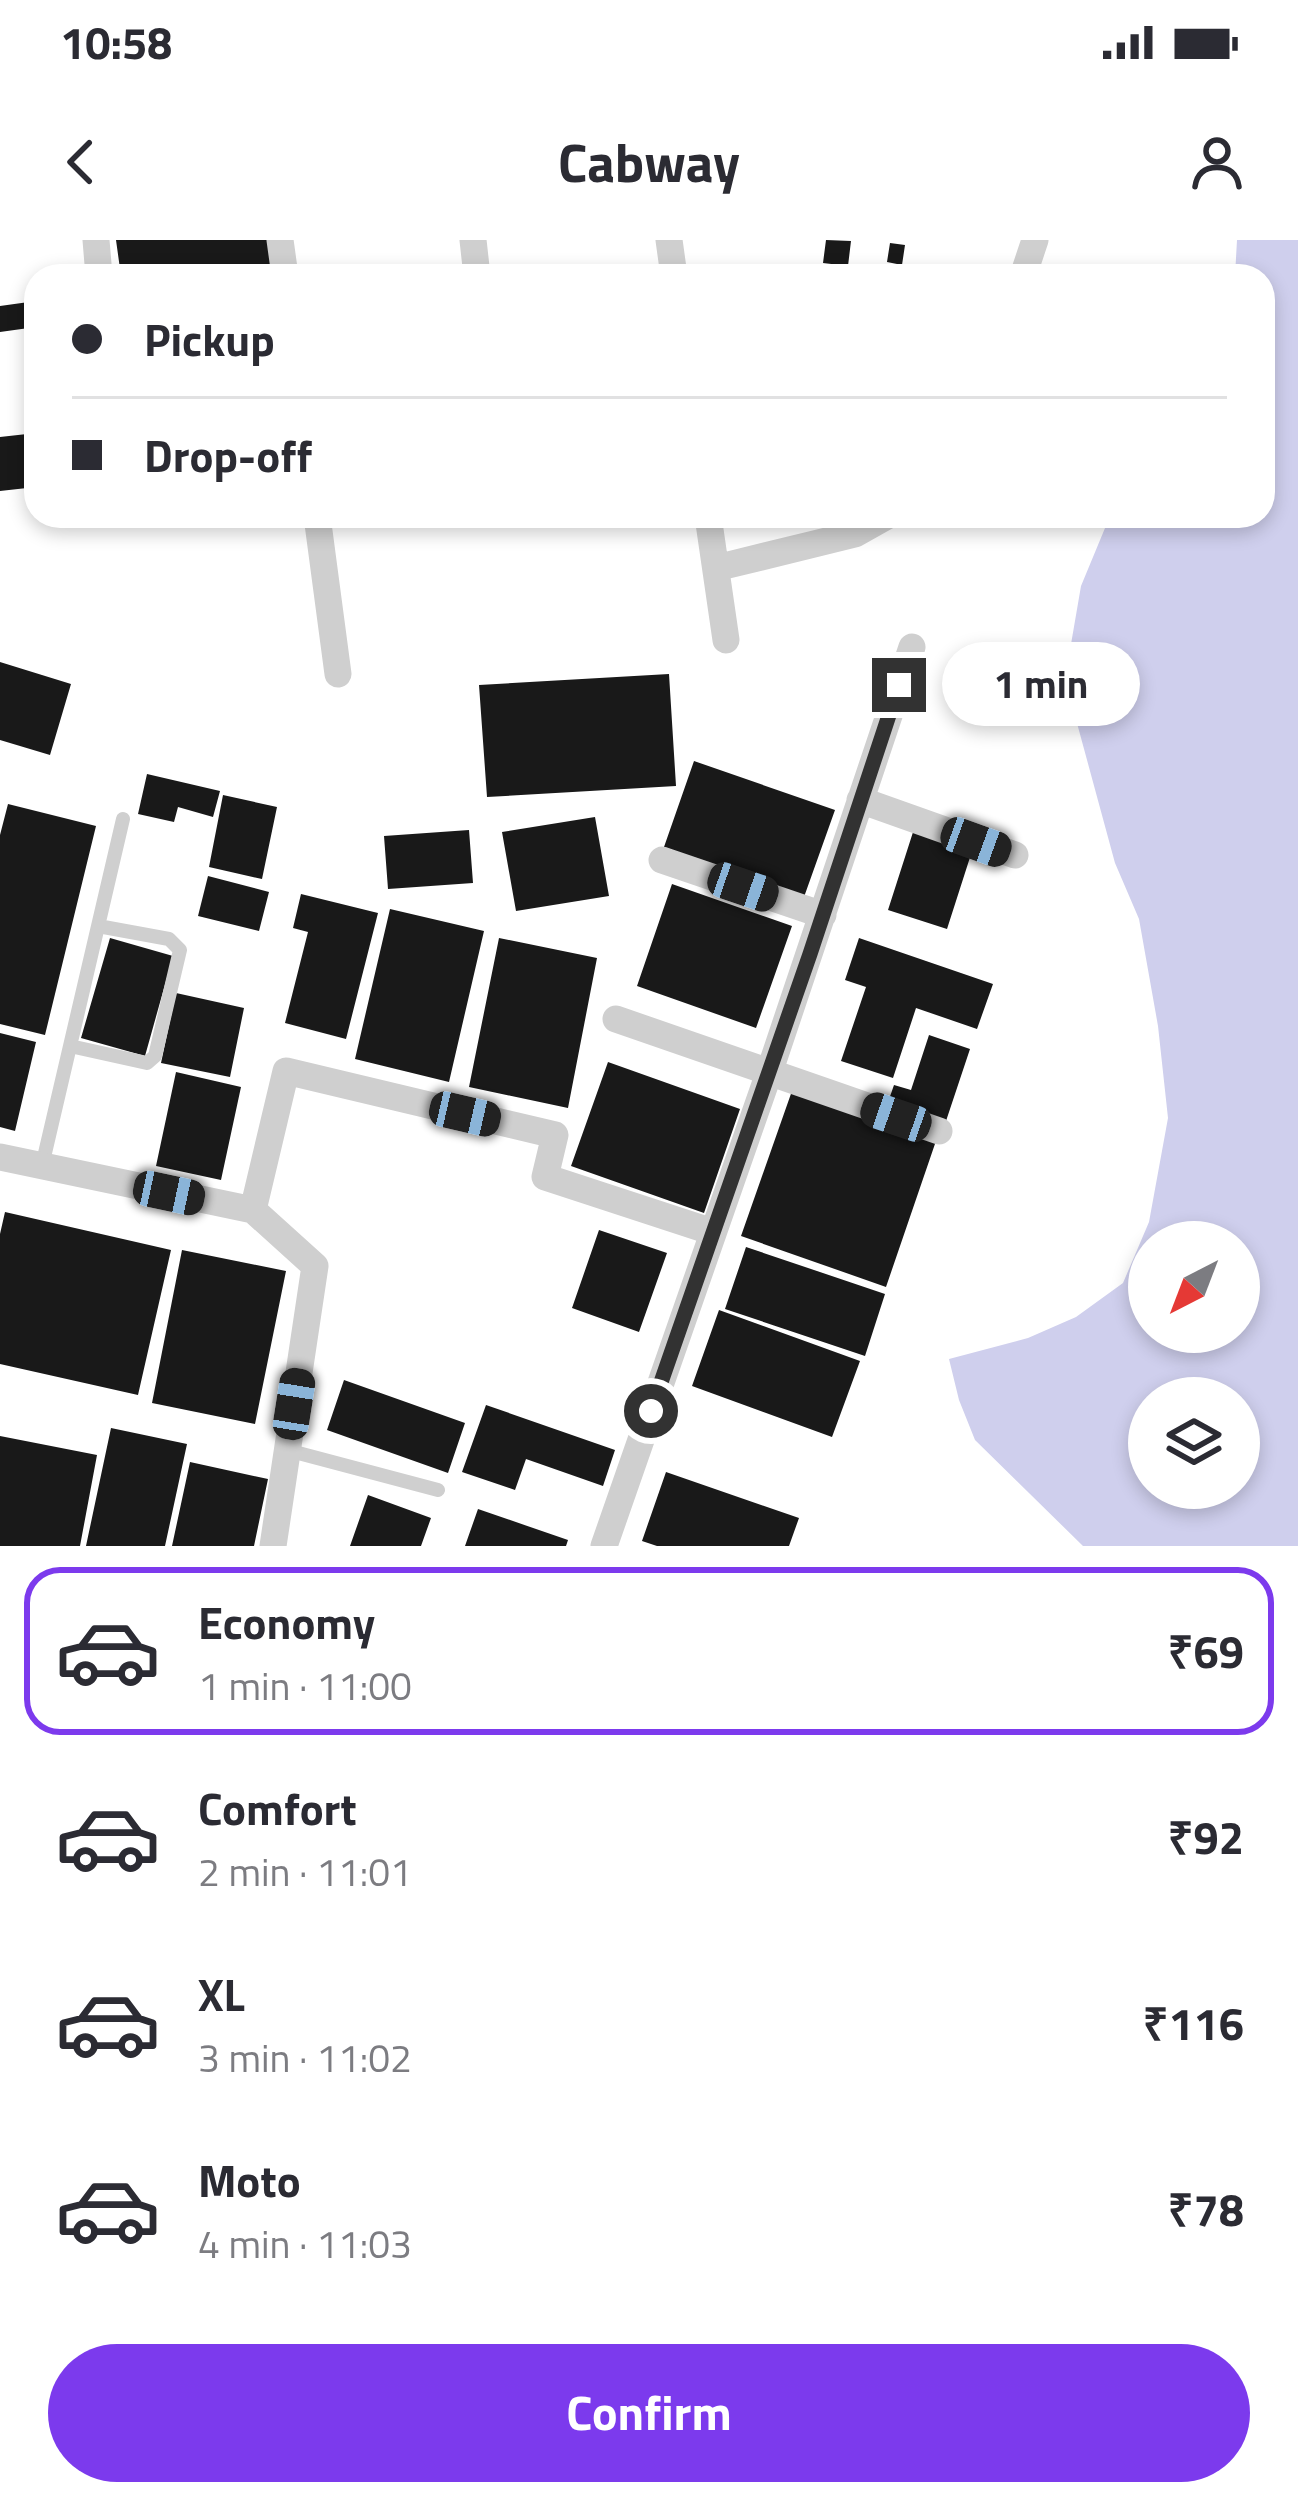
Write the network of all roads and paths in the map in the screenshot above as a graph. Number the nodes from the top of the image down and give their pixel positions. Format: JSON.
{"nodes":[{"id":1,"x":319,"y":528,"type":"edge"},
{"id":2,"x":711,"y":528,"type":"edge"},
{"id":3,"x":866,"y":528,"type":"edge"},
{"id":4,"x":716,"y":568,"type":"junction"},
{"id":5,"x":726,"y":640,"type":"dead end"},
{"id":6,"x":912,"y":647,"type":"dead end"},
{"id":7,"x":338,"y":674,"type":"dead end"},
{"id":8,"x":860,"y":800,"type":"junction"},
{"id":9,"x":123,"y":819,"type":"dead end"},
{"id":10,"x":1015,"y":855,"type":"dead end"},
{"id":11,"x":662,"y":860,"type":"dead end"},
{"id":12,"x":824,"y":915,"type":"junction"},
{"id":13,"x":98,"y":926,"type":"junction"},
{"id":14,"x":616,"y":1019,"type":"dead end"},
{"id":15,"x":70,"y":1046,"type":"junction"},
{"id":16,"x":770,"y":1072,"type":"junction"},
{"id":17,"x":939,"y":1131,"type":"dead end"},
{"id":18,"x":0,"y":1157,"type":"edge"},
{"id":19,"x":43,"y":1166,"type":"junction"},
{"id":20,"x":253,"y":1210,"type":"junction"},
{"id":21,"x":713,"y":1232,"type":"junction"},
{"id":22,"x":287,"y":1450,"type":"junction"},
{"id":23,"x":438,"y":1490,"type":"dead end"},
{"id":24,"x":273,"y":1546,"type":"edge"},
{"id":25,"x":604,"y":1546,"type":"edge"}],
"edges":[{"from":1,"to":7,"type":"street"},
{"from":2,"to":4,"type":"street"},
{"from":3,"to":4,"type":"street"},
{"from":4,"to":5,"type":"street"},
{"from":6,"to":8,"type":"street"},
{"from":8,"to":10,"type":"street"},
{"from":8,"to":12,"type":"street"},
{"from":9,"to":13,"type":"lane"},
{"from":11,"to":12,"type":"street"},
{"from":12,"to":16,"type":"street"},
{"from":13,"to":15,"type":"lane"},
{"from":13,"to":15,"type":"lane"},
{"from":14,"to":16,"type":"street"},
{"from":15,"to":19,"type":"lane"},
{"from":16,"to":17,"type":"street"},
{"from":16,"to":21,"type":"street"},
{"from":18,"to":19,"type":"street"},
{"from":19,"to":20,"type":"street"},
{"from":20,"to":21,"type":"street"},
{"from":20,"to":22,"type":"street"},
{"from":21,"to":25,"type":"street"},
{"from":22,"to":23,"type":"lane"},
{"from":22,"to":24,"type":"street"}]}
